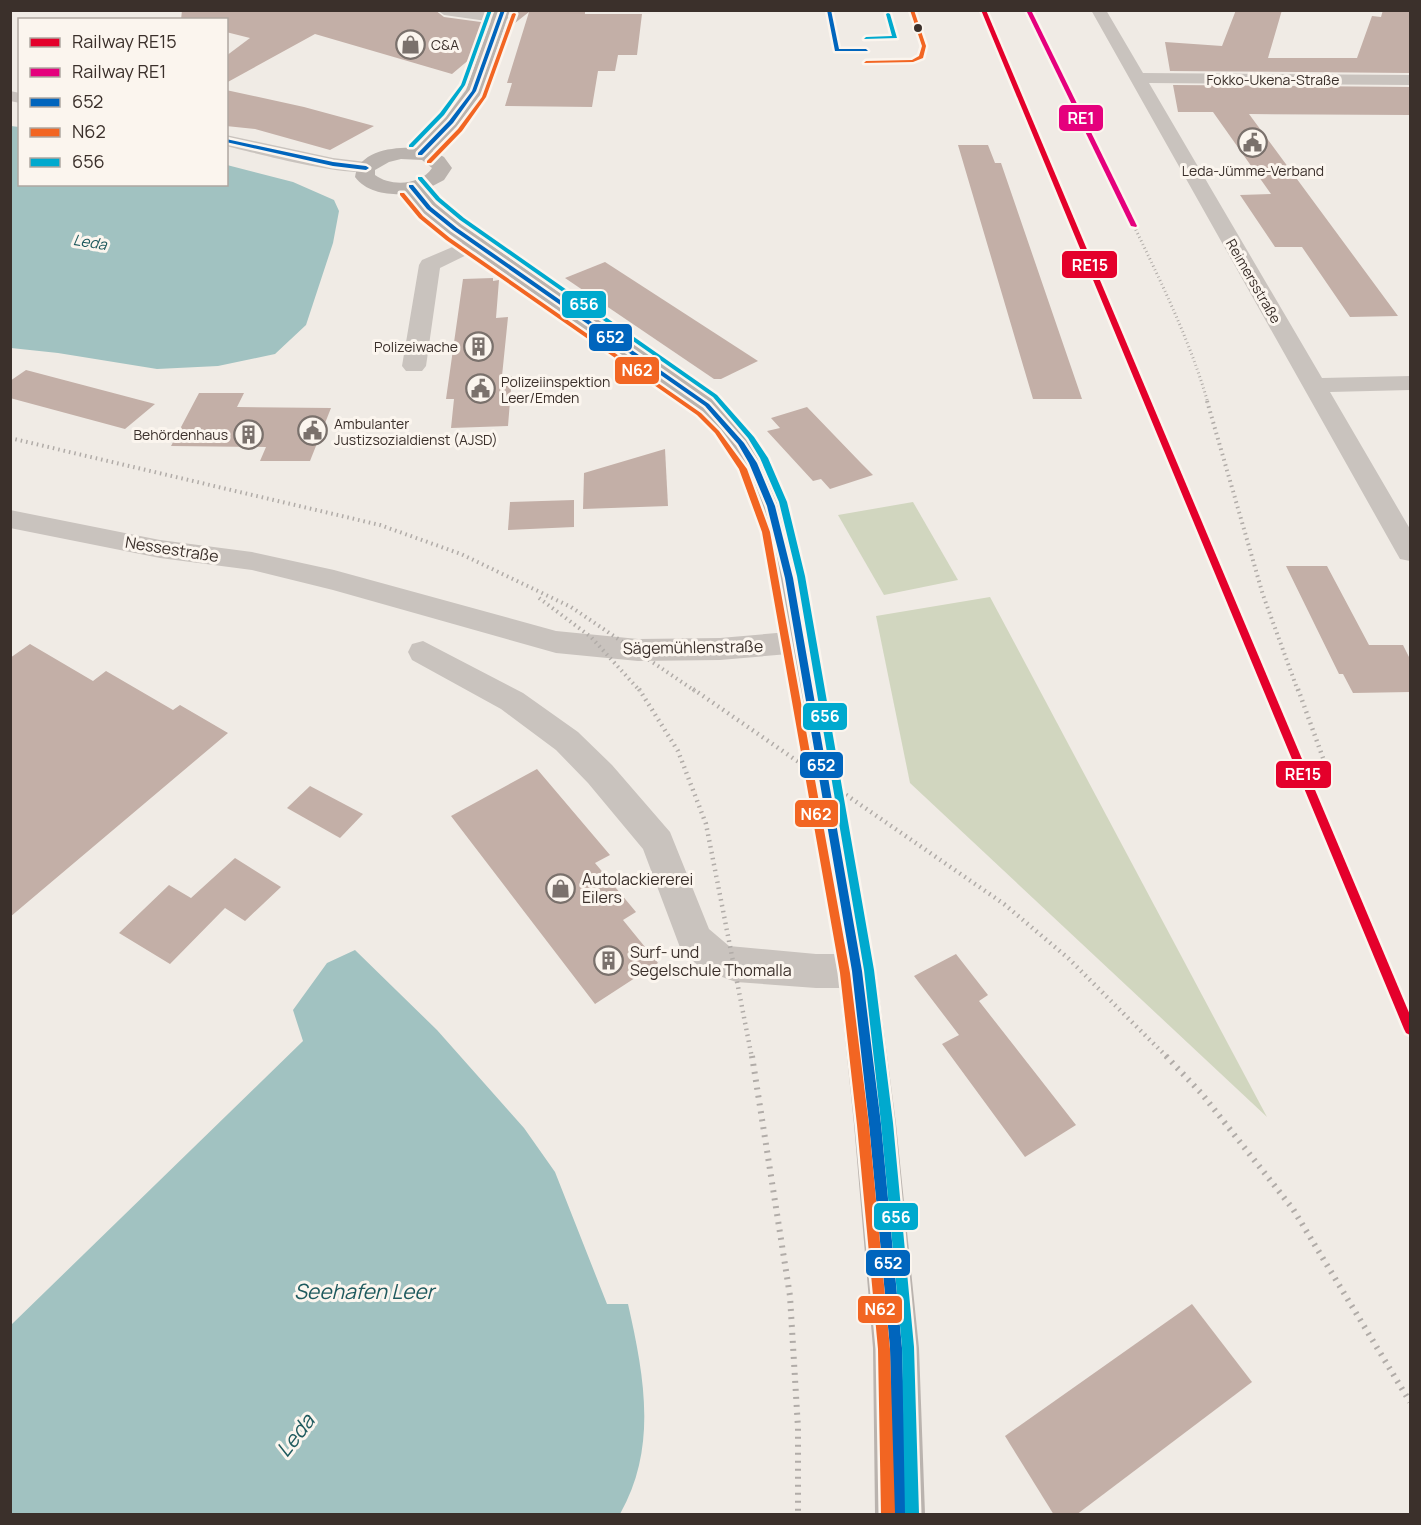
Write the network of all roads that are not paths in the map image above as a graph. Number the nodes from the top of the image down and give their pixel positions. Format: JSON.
{"nodes":[{"id":1,"x":444,"y":10,"type":"edge"},
{"id":2,"x":1098,"y":10,"type":"edge"},
{"id":3,"x":502,"y":14,"type":"edge"},
{"id":4,"x":1137,"y":78,"type":"junction"},
{"id":5,"x":1410,"y":80,"type":"edge"},
{"id":6,"x":228,"y":140,"type":"edge"},
{"id":7,"x":420,"y":154,"type":"junction"},
{"id":8,"x":366,"y":168,"type":"junction"},
{"id":9,"x":411,"y":186,"type":"junction"},
{"id":10,"x":476,"y":243,"type":"junction"},
{"id":11,"x":414,"y":366,"type":"dead end"},
{"id":12,"x":1410,"y":383,"type":"edge"},
{"id":13,"x":1314,"y":385,"type":"junction"},
{"id":14,"x":10,"y":519,"type":"edge"},
{"id":15,"x":1410,"y":552,"type":"edge"},
{"id":16,"x":334,"y":580,"type":"joint"},
{"id":17,"x":800,"y":642,"type":"junction"},
{"id":18,"x":423,"y":652,"type":"dead end"},
{"id":19,"x":857,"y":971,"type":"junction"},
{"id":20,"x":900,"y":1515,"type":"edge"}],
"edges":[{"from":1,"to":3,"type":"street"},
{"from":2,"to":4,"type":"street","name":"Reimersstraße"},
{"from":3,"to":7,"type":"main road"},
{"from":4,"to":5,"type":"street","name":"Fokko-Ukena-Straße"},
{"from":4,"to":13,"type":"street","name":"Reimersstraße"},
{"from":6,"to":8,"type":"street"},
{"from":7,"to":8,"type":"main road"},
{"from":7,"to":9,"type":"main road"},
{"from":8,"to":9,"type":"main road"},
{"from":9,"to":10,"type":"main road"},
{"from":10,"to":11,"type":"street"},
{"from":10,"to":17,"type":"main road"},
{"from":12,"to":13,"type":"street"},
{"from":13,"to":15,"type":"street","name":"Reimersstraße"},
{"from":14,"to":16,"type":"street","name":"Nessestraße"},
{"from":16,"to":17,"type":"street","name":"Sägemühlenstraße"},
{"from":17,"to":19,"type":"main road"},
{"from":18,"to":19,"type":"street"},
{"from":19,"to":20,"type":"main road"}]}
